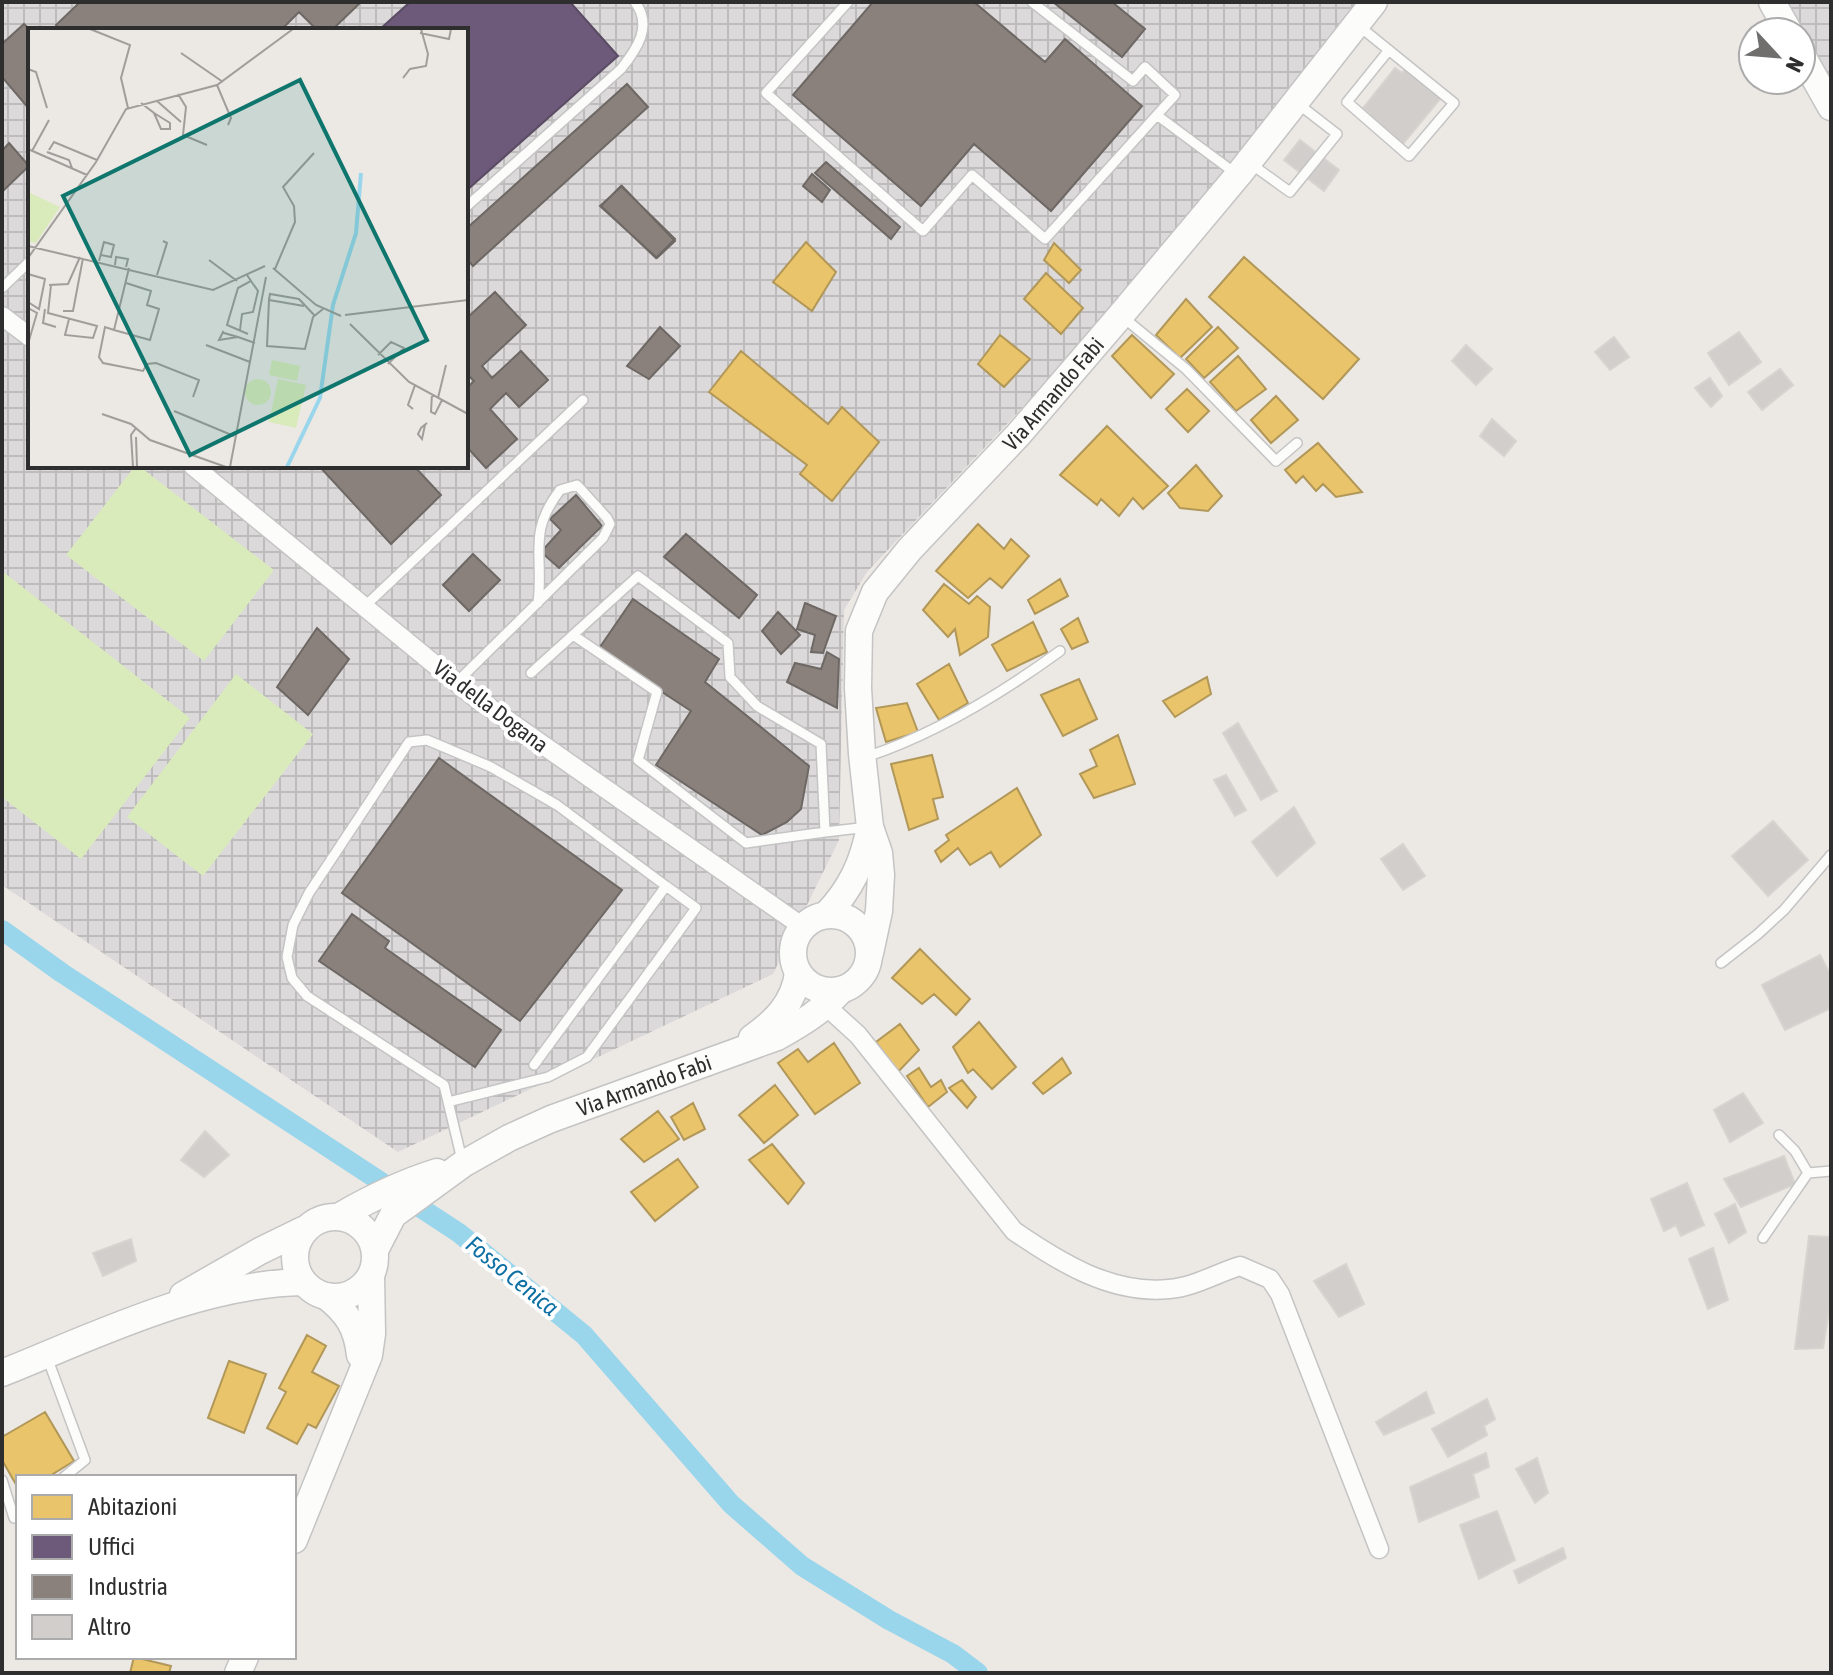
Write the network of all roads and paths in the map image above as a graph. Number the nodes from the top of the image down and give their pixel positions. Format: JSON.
{"nodes":[{"id":1,"x":635,"y":2,"type":"edge"},
{"id":2,"x":848,"y":2,"type":"edge"},
{"id":3,"x":1032,"y":2,"type":"edge"},
{"id":4,"x":1374,"y":2,"type":"edge"},
{"id":5,"x":1357,"y":24,"type":"junction"},
{"id":6,"x":1389,"y":50,"type":"junction"},
{"id":7,"x":1817,"y":82,"type":"edge"},
{"id":8,"x":1295,"y":102,"type":"junction"},
{"id":9,"x":1831,"y":107,"type":"edge"},
{"id":10,"x":1158,"y":116,"type":"junction"},
{"id":11,"x":1243,"y":168,"type":"junction"},
{"id":12,"x":468,"y":205,"type":"edge"},
{"id":13,"x":28,"y":263,"type":"edge"},
{"id":14,"x":2,"y":288,"type":"edge"},
{"id":15,"x":1121,"y":315,"type":"junction"},
{"id":16,"x":2,"y":316,"type":"edge"},
{"id":17,"x":28,"y":336,"type":"edge"},
{"id":18,"x":583,"y":400,"type":"dead end"},
{"id":19,"x":1297,"y":443,"type":"dead end"},
{"id":20,"x":195,"y":468,"type":"edge"},
{"id":21,"x":538,"y":603,"type":"junction"},
{"id":22,"x":365,"y":606,"type":"junction"},
{"id":23,"x":573,"y":635,"type":"junction"},
{"id":24,"x":1060,"y":651,"type":"dead end"},
{"id":25,"x":531,"y":673,"type":"dead end"},
{"id":26,"x":456,"y":683,"type":"junction"},
{"id":27,"x":863,"y":758,"type":"junction"},
{"id":28,"x":870,"y":827,"type":"junction"},
{"id":29,"x":825,"y":832,"type":"junction"},
{"id":30,"x":1831,"y":855,"type":"edge"},
{"id":31,"x":666,"y":886,"type":"junction"},
{"id":32,"x":814,"y":921,"type":"junction"},
{"id":33,"x":870,"y":953,"type":"junction"},
{"id":34,"x":1721,"y":963,"type":"dead end"},
{"id":35,"x":798,"y":973,"type":"junction"},
{"id":36,"x":834,"y":998,"type":"junction"},
{"id":37,"x":730,"y":1054,"type":"junction"},
{"id":38,"x":534,"y":1065,"type":"dead end"},
{"id":39,"x":448,"y":1102,"type":"junction"},
{"id":40,"x":1779,"y":1135,"type":"dead end"},
{"id":41,"x":463,"y":1164,"type":"junction"},
{"id":42,"x":1831,"y":1171,"type":"edge"},
{"id":43,"x":1808,"y":1173,"type":"junction"},
{"id":44,"x":420,"y":1183,"type":"junction"},
{"id":45,"x":340,"y":1216,"type":"junction"},
{"id":46,"x":303,"y":1230,"type":"junction"},
{"id":47,"x":1763,"y":1238,"type":"dead end"},
{"id":48,"x":373,"y":1263,"type":"junction"},
{"id":49,"x":303,"y":1282,"type":"junction"},
{"id":50,"x":326,"y":1296,"type":"junction"},
{"id":51,"x":159,"y":1309,"type":"junction"},
{"id":52,"x":47,"y":1355,"type":"junction"},
{"id":53,"x":2,"y":1373,"type":"edge"},
{"id":54,"x":361,"y":1375,"type":"junction"},
{"id":55,"x":66,"y":1475,"type":"edge"},
{"id":56,"x":2,"y":1480,"type":"edge"},
{"id":57,"x":16,"y":1516,"type":"edge"},
{"id":58,"x":296,"y":1535,"type":"edge"},
{"id":59,"x":1379,"y":1549,"type":"dead end"}],
"edges":[{"from":1,"to":12,"type":"lane"},
{"from":2,"to":10,"type":"lane"},
{"from":3,"to":10,"type":"lane"},
{"from":4,"to":5,"type":"street","name":"Via Armando Fabi"},
{"from":5,"to":6,"type":"lane"},
{"from":5,"to":8,"type":"street","name":"Via Armando Fabi"},
{"from":6,"to":6,"type":"lane"},
{"from":7,"to":9,"type":"street"},
{"from":8,"to":11,"type":"street","name":"Via Armando Fabi"},
{"from":8,"to":11,"type":"lane"},
{"from":10,"to":11,"type":"lane"},
{"from":11,"to":15,"type":"street","name":"Via Armando Fabi"},
{"from":13,"to":14,"type":"lane"},
{"from":15,"to":19,"type":"lane"},
{"from":15,"to":27,"type":"street","name":"Via Armando Fabi"},
{"from":16,"to":17,"type":"street"},
{"from":18,"to":22,"type":"lane"},
{"from":20,"to":22,"type":"street","name":"Via della Dogana"},
{"from":21,"to":21,"type":"lane"},
{"from":21,"to":26,"type":"lane"},
{"from":22,"to":26,"type":"street","name":"Via della Dogana"},
{"from":23,"to":25,"type":"lane"},
{"from":23,"to":29,"type":"lane"},
{"from":23,"to":29,"type":"lane"},
{"from":24,"to":27,"type":"lane"},
{"from":26,"to":32,"type":"street","name":"Via della Dogana"},
{"from":27,"to":28,"type":"street","name":"Via Armando Fabi"},
{"from":28,"to":29,"type":"lane"},
{"from":28,"to":32,"type":"street"},
{"from":28,"to":33,"type":"street"},
{"from":30,"to":34,"type":"lane"},
{"from":31,"to":38,"type":"lane"},
{"from":31,"to":39,"type":"lane"},
{"from":31,"to":39,"type":"lane"},
{"from":32,"to":33,"type":"street"},
{"from":32,"to":35,"type":"street"},
{"from":33,"to":36,"type":"street"},
{"from":35,"to":36,"type":"street"},
{"from":35,"to":37,"type":"street"},
{"from":36,"to":37,"type":"street","name":"Via Armando Fabi"},
{"from":36,"to":59,"type":"street"},
{"from":37,"to":41,"type":"street","name":"Via Armando Fabi"},
{"from":39,"to":41,"type":"lane"},
{"from":40,"to":43,"type":"lane"},
{"from":41,"to":44,"type":"street","name":"Via Armando Fabi"},
{"from":42,"to":43,"type":"lane"},
{"from":43,"to":47,"type":"lane"},
{"from":44,"to":45,"type":"street","name":"Via Armando Fabi"},
{"from":44,"to":48,"type":"street","name":"Via Armando Fabi"},
{"from":45,"to":46,"type":"street"},
{"from":45,"to":48,"type":"street"},
{"from":46,"to":49,"type":"street"},
{"from":46,"to":51,"type":"street"},
{"from":48,"to":50,"type":"street"},
{"from":48,"to":54,"type":"street"},
{"from":49,"to":50,"type":"street"},
{"from":49,"to":51,"type":"street"},
{"from":50,"to":54,"type":"street"},
{"from":51,"to":52,"type":"street"},
{"from":52,"to":53,"type":"street"},
{"from":52,"to":55,"type":"lane"},
{"from":54,"to":58,"type":"street"},
{"from":56,"to":57,"type":"lane"}]}
